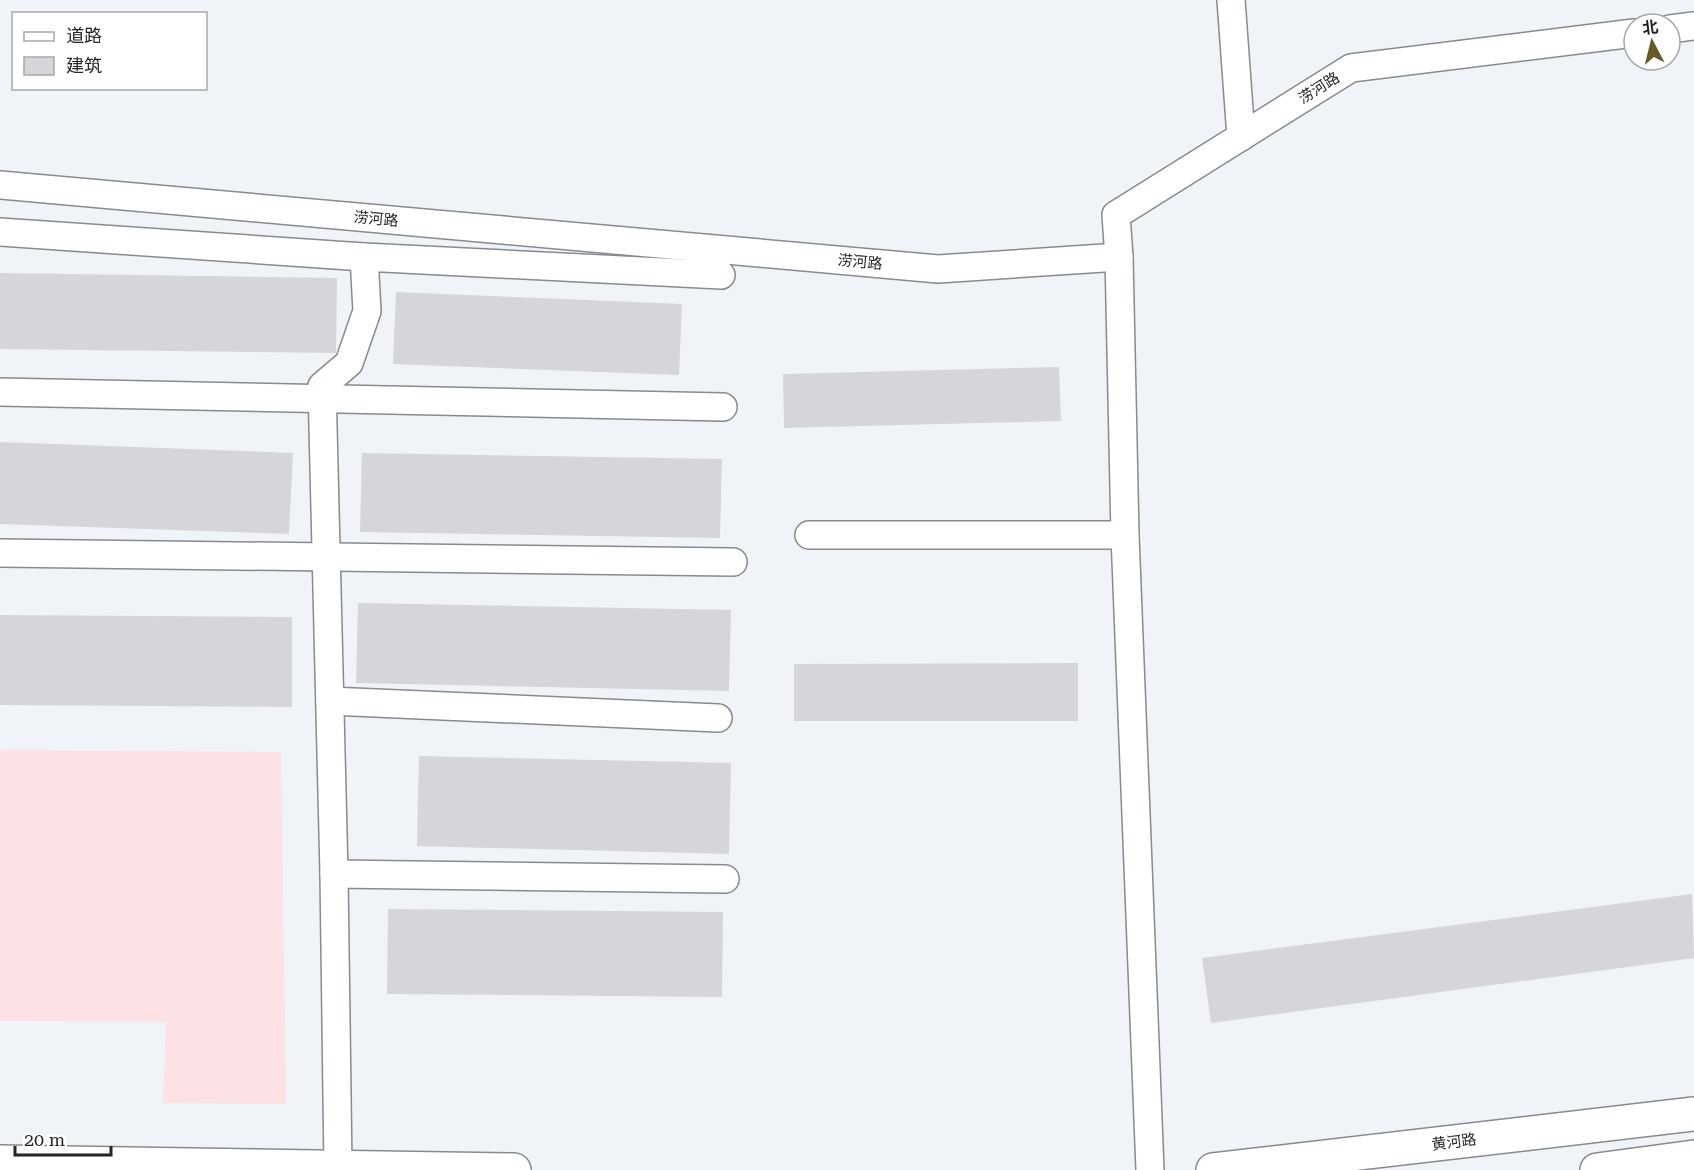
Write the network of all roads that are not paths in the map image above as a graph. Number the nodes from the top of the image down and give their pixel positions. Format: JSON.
{"nodes":[{"id":1,"x":1231,"y":0,"type":"edge"},
{"id":2,"x":1622,"y":34,"type":"edge"},
{"id":3,"x":1241,"y":137,"type":"junction"},
{"id":4,"x":0,"y":185,"type":"edge"},
{"id":5,"x":0,"y":232,"type":"edge"},
{"id":6,"x":364,"y":257,"type":"junction"},
{"id":7,"x":1119,"y":257,"type":"junction"},
{"id":8,"x":721,"y":275,"type":"dead end"},
{"id":9,"x":0,"y":392,"type":"edge"},
{"id":10,"x":322,"y":398,"type":"junction"},
{"id":11,"x":723,"y":406,"type":"dead end"},
{"id":12,"x":809,"y":535,"type":"dead end"},
{"id":13,"x":1125,"y":535,"type":"junction"},
{"id":14,"x":0,"y":553,"type":"edge"},
{"id":15,"x":326,"y":558,"type":"junction"},
{"id":16,"x":733,"y":562,"type":"dead end"},
{"id":17,"x":330,"y":701,"type":"junction"},
{"id":18,"x":718,"y":718,"type":"dead end"},
{"id":19,"x":334,"y":874,"type":"junction"},
{"id":20,"x":725,"y":879,"type":"dead end"},
{"id":21,"x":1694,"y":1114,"type":"edge"},
{"id":22,"x":1694,"y":1157,"type":"edge"},
{"id":23,"x":0,"y":1162,"type":"edge"},
{"id":24,"x":338,"y":1168,"type":"junction"},
{"id":25,"x":514,"y":1170,"type":"edge"},
{"id":26,"x":1150,"y":1170,"type":"edge"},
{"id":27,"x":1214,"y":1170,"type":"edge"},
{"id":28,"x":1597,"y":1170,"type":"edge"}],
"edges":[{"from":1,"to":3,"type":"street"},
{"from":2,"to":3,"type":"street","name":"涝河路"},
{"from":3,"to":7,"type":"street","name":"涝河路"},
{"from":4,"to":7,"type":"street","name":"涝河路"},
{"from":5,"to":6,"type":"street"},
{"from":6,"to":8,"type":"street"},
{"from":6,"to":10,"type":"street"},
{"from":7,"to":13,"type":"street"},
{"from":9,"to":10,"type":"street"},
{"from":10,"to":11,"type":"street"},
{"from":10,"to":15,"type":"street"},
{"from":12,"to":13,"type":"street"},
{"from":13,"to":26,"type":"street"},
{"from":14,"to":15,"type":"street"},
{"from":15,"to":16,"type":"street"},
{"from":15,"to":17,"type":"street"},
{"from":17,"to":18,"type":"street"},
{"from":17,"to":19,"type":"street"},
{"from":19,"to":20,"type":"street"},
{"from":19,"to":24,"type":"street"},
{"from":21,"to":27,"type":"main road","name":"黄河路"},
{"from":22,"to":28,"type":"main road"},
{"from":23,"to":24,"type":"main road"},
{"from":24,"to":25,"type":"main road"}]}
